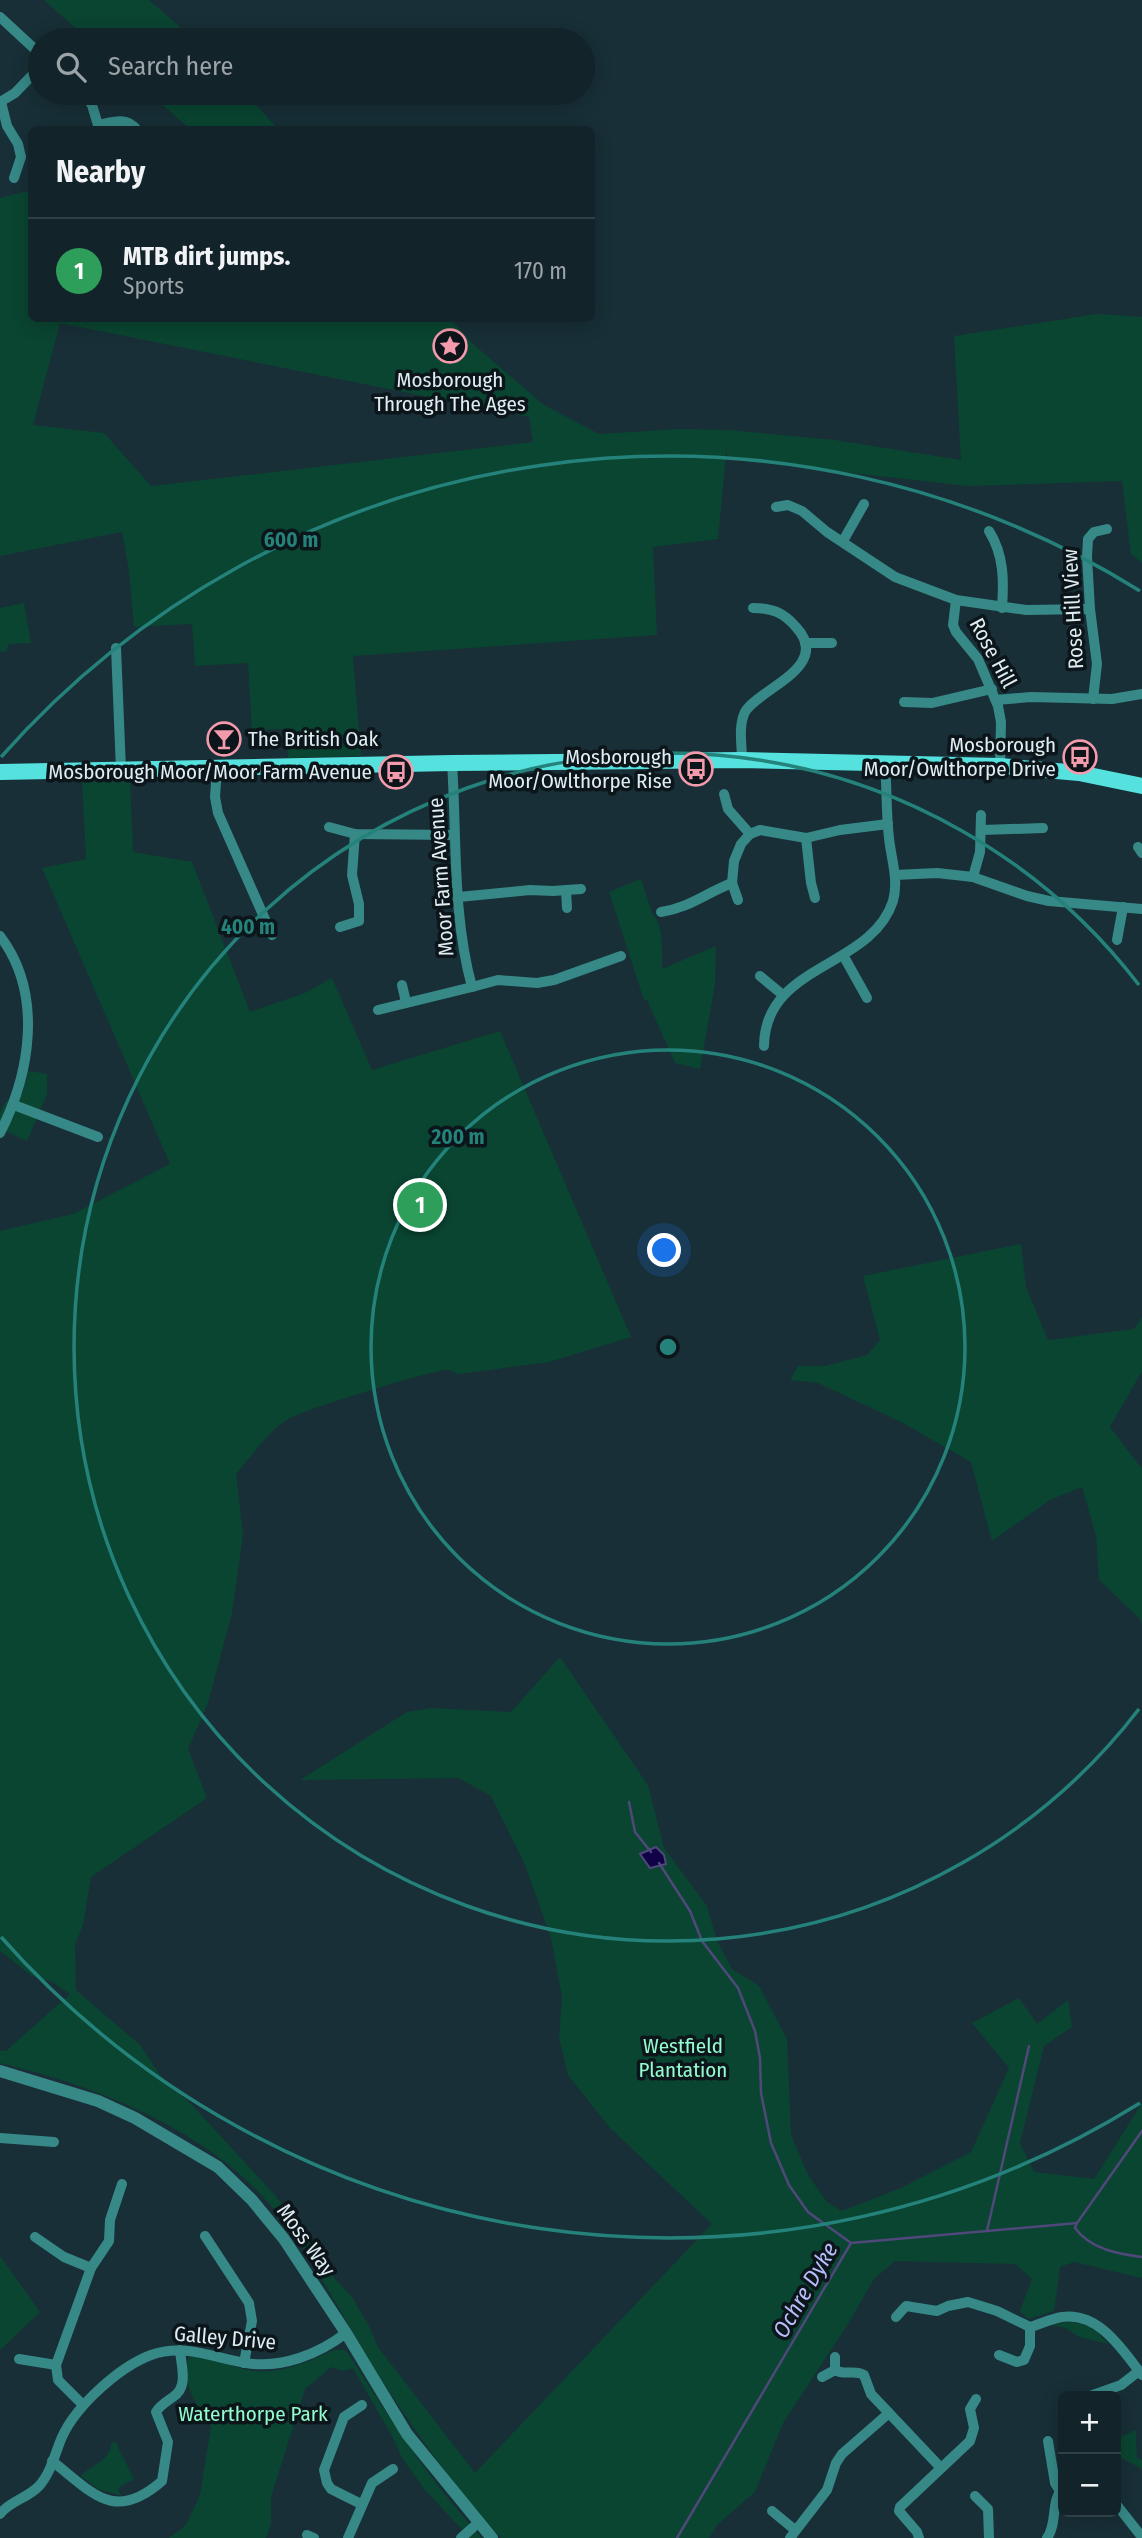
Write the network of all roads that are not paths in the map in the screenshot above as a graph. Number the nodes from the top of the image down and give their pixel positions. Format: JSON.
{"nodes":[{"id":1,"x":0,"y":18,"type":"edge"},
{"id":2,"x":28,"y":43,"type":"edge"},
{"id":3,"x":28,"y":79,"type":"edge"},
{"id":4,"x":1,"y":102,"type":"edge"},
{"id":5,"x":92,"y":105,"type":"edge"},
{"id":6,"x":135,"y":126,"type":"edge"},
{"id":7,"x":14,"y":178,"type":"dead end"},
{"id":8,"x":864,"y":504,"type":"dead end"},
{"id":9,"x":776,"y":507,"type":"dead end"},
{"id":10,"x":1107,"y":529,"type":"dead end"},
{"id":11,"x":989,"y":531,"type":"dead end"},
{"id":12,"x":843,"y":541,"type":"junction"},
{"id":13,"x":956,"y":600,"type":"junction"},
{"id":14,"x":753,"y":607,"type":"dead end"},
{"id":15,"x":1002,"y":608,"type":"junction"},
{"id":16,"x":1090,"y":609,"type":"junction"},
{"id":17,"x":805,"y":643,"type":"junction"},
{"id":18,"x":832,"y":643,"type":"dead end"},
{"id":19,"x":116,"y":648,"type":"dead end"},
{"id":20,"x":992,"y":689,"type":"junction"},
{"id":21,"x":1142,"y":694,"type":"edge"},
{"id":22,"x":1093,"y":699,"type":"junction"},
{"id":23,"x":996,"y":700,"type":"junction"},
{"id":24,"x":904,"y":702,"type":"dead end"},
{"id":25,"x":742,"y":760,"type":"junction"},
{"id":26,"x":452,"y":763,"type":"junction"},
{"id":27,"x":885,"y":763,"type":"junction"},
{"id":28,"x":1000,"y":766,"type":"junction"},
{"id":29,"x":217,"y":768,"type":"junction"},
{"id":30,"x":121,"y":770,"type":"junction"},
{"id":31,"x":0,"y":772,"type":"edge"},
{"id":32,"x":1142,"y":786,"type":"edge"},
{"id":33,"x":724,"y":794,"type":"dead end"},
{"id":34,"x":981,"y":815,"type":"dead end"},
{"id":35,"x":888,"y":824,"type":"junction"},
{"id":36,"x":329,"y":827,"type":"dead end"},
{"id":37,"x":1043,"y":828,"type":"dead end"},
{"id":38,"x":982,"y":830,"type":"junction"},
{"id":39,"x":355,"y":834,"type":"junction"},
{"id":40,"x":750,"y":834,"type":"junction"},
{"id":41,"x":454,"y":835,"type":"junction"},
{"id":42,"x":806,"y":838,"type":"junction"},
{"id":43,"x":895,"y":875,"type":"junction"},
{"id":44,"x":973,"y":877,"type":"junction"},
{"id":45,"x":732,"y":883,"type":"junction"},
{"id":46,"x":581,"y":889,"type":"dead end"},
{"id":47,"x":566,"y":890,"type":"junction"},
{"id":48,"x":459,"y":897,"type":"junction"},
{"id":49,"x":815,"y":898,"type":"dead end"},
{"id":50,"x":737,"y":900,"type":"dead end"},
{"id":51,"x":1123,"y":907,"type":"junction"},
{"id":52,"x":567,"y":908,"type":"dead end"},
{"id":53,"x":1142,"y":909,"type":"edge"},
{"id":54,"x":662,"y":912,"type":"dead end"},
{"id":55,"x":340,"y":927,"type":"dead end"},
{"id":56,"x":272,"y":935,"type":"dead end"},
{"id":57,"x":0,"y":936,"type":"edge"},
{"id":58,"x":1117,"y":940,"type":"dead end"},
{"id":59,"x":843,"y":955,"type":"junction"},
{"id":60,"x":621,"y":956,"type":"dead end"},
{"id":61,"x":760,"y":976,"type":"dead end"},
{"id":62,"x":401,"y":985,"type":"dead end"},
{"id":63,"x":472,"y":987,"type":"junction"},
{"id":64,"x":783,"y":995,"type":"junction"},
{"id":65,"x":867,"y":998,"type":"dead end"},
{"id":66,"x":406,"y":1002,"type":"junction"},
{"id":67,"x":378,"y":1010,"type":"dead end"},
{"id":68,"x":764,"y":1046,"type":"dead end"},
{"id":69,"x":14,"y":1105,"type":"junction"},
{"id":70,"x":0,"y":1133,"type":"edge"},
{"id":71,"x":98,"y":1137,"type":"dead end"},
{"id":72,"x":0,"y":2071,"type":"edge"},
{"id":73,"x":0,"y":2138,"type":"edge"},
{"id":74,"x":54,"y":2142,"type":"dead end"},
{"id":75,"x":122,"y":2184,"type":"dead end"},
{"id":76,"x":205,"y":2236,"type":"dead end"},
{"id":77,"x":34,"y":2237,"type":"dead end"},
{"id":78,"x":91,"y":2268,"type":"junction"},
{"id":79,"x":896,"y":2316,"type":"dead end"},
{"id":80,"x":1030,"y":2327,"type":"junction"},
{"id":81,"x":346,"y":2333,"type":"junction"},
{"id":82,"x":180,"y":2350,"type":"junction"},
{"id":83,"x":999,"y":2355,"type":"dead end"},
{"id":84,"x":835,"y":2357,"type":"dead end"},
{"id":85,"x":19,"y":2359,"type":"dead end"},
{"id":86,"x":244,"y":2363,"type":"junction"},
{"id":87,"x":56,"y":2365,"type":"junction"},
{"id":88,"x":835,"y":2370,"type":"junction"},
{"id":89,"x":1141,"y":2373,"type":"edge"},
{"id":90,"x":822,"y":2377,"type":"dead end"},
{"id":91,"x":1104,"y":2391,"type":"edge"},
{"id":92,"x":976,"y":2399,"type":"dead end"},
{"id":93,"x":83,"y":2405,"type":"junction"},
{"id":94,"x":362,"y":2405,"type":"dead end"},
{"id":95,"x":889,"y":2413,"type":"junction"},
{"id":96,"x":1048,"y":2441,"type":"dead end"},
{"id":97,"x":52,"y":2461,"type":"junction"},
{"id":98,"x":941,"y":2468,"type":"junction"},
{"id":99,"x":393,"y":2469,"type":"dead end"},
{"id":100,"x":1058,"y":2486,"type":"edge"},
{"id":101,"x":1058,"y":2495,"type":"edge"},
{"id":102,"x":975,"y":2496,"type":"dead end"},
{"id":103,"x":361,"y":2504,"type":"junction"},
{"id":104,"x":1,"y":2510,"type":"edge"},
{"id":105,"x":1121,"y":2510,"type":"edge"},
{"id":106,"x":772,"y":2511,"type":"dead end"},
{"id":107,"x":478,"y":2523,"type":"junction"},
{"id":108,"x":793,"y":2534,"type":"edge"},
{"id":109,"x":1142,"y":2537,"type":"edge"},
{"id":110,"x":348,"y":2538,"type":"edge"},
{"id":111,"x":461,"y":2538,"type":"edge"},
{"id":112,"x":492,"y":2538,"type":"edge"},
{"id":113,"x":919,"y":2538,"type":"edge"},
{"id":114,"x":989,"y":2538,"type":"edge"},
{"id":115,"x":1047,"y":2538,"type":"edge"}],
"edges":[{"from":1,"to":2,"type":"street"},
{"from":3,"to":4,"type":"street"},
{"from":4,"to":7,"type":"street"},
{"from":5,"to":6,"type":"street"},
{"from":8,"to":12,"type":"street"},
{"from":9,"to":12,"type":"street"},
{"from":10,"to":16,"type":"street","name":"Rose Hill View"},
{"from":11,"to":15,"type":"street"},
{"from":12,"to":13,"type":"street"},
{"from":13,"to":15,"type":"street"},
{"from":13,"to":20,"type":"street","name":"Rose Hill"},
{"from":14,"to":17,"type":"street"},
{"from":15,"to":16,"type":"street"},
{"from":16,"to":22,"type":"street","name":"Rose Hill View"},
{"from":17,"to":18,"type":"street"},
{"from":17,"to":25,"type":"street"},
{"from":19,"to":30,"type":"street"},
{"from":20,"to":23,"type":"street","name":"Rose Hill"},
{"from":20,"to":24,"type":"street"},
{"from":21,"to":22,"type":"street"},
{"from":22,"to":23,"type":"street"},
{"from":23,"to":28,"type":"street","name":"Rose Hill"},
{"from":25,"to":26,"type":"main road"},
{"from":25,"to":27,"type":"main road"},
{"from":26,"to":29,"type":"main road"},
{"from":26,"to":41,"type":"street","name":"Moor Farm Avenue"},
{"from":27,"to":28,"type":"main road"},
{"from":27,"to":35,"type":"street"},
{"from":28,"to":32,"type":"main road"},
{"from":29,"to":30,"type":"main road"},
{"from":29,"to":56,"type":"street"},
{"from":30,"to":31,"type":"main road"},
{"from":33,"to":40,"type":"street"},
{"from":34,"to":38,"type":"street"},
{"from":35,"to":42,"type":"street"},
{"from":35,"to":43,"type":"street"},
{"from":36,"to":39,"type":"street"},
{"from":37,"to":38,"type":"street"},
{"from":38,"to":44,"type":"street"},
{"from":39,"to":41,"type":"street"},
{"from":39,"to":55,"type":"street"},
{"from":40,"to":42,"type":"street"},
{"from":40,"to":45,"type":"street"},
{"from":41,"to":48,"type":"street","name":"Moor Farm Avenue"},
{"from":42,"to":49,"type":"street"},
{"from":43,"to":44,"type":"street"},
{"from":43,"to":59,"type":"street"},
{"from":44,"to":51,"type":"street"},
{"from":45,"to":50,"type":"street"},
{"from":45,"to":54,"type":"street"},
{"from":46,"to":47,"type":"street"},
{"from":47,"to":48,"type":"street"},
{"from":47,"to":52,"type":"street"},
{"from":48,"to":63,"type":"street","name":"Moor Farm Avenue"},
{"from":51,"to":53,"type":"street"},
{"from":51,"to":58,"type":"street"},
{"from":57,"to":69,"type":"street"},
{"from":59,"to":64,"type":"street"},
{"from":59,"to":65,"type":"street"},
{"from":60,"to":63,"type":"street"},
{"from":61,"to":64,"type":"street"},
{"from":62,"to":66,"type":"street"},
{"from":63,"to":66,"type":"street"},
{"from":64,"to":68,"type":"street"},
{"from":66,"to":67,"type":"street"},
{"from":69,"to":70,"type":"street"},
{"from":69,"to":71,"type":"street"},
{"from":72,"to":81,"type":"street","name":"Moss Way"},
{"from":73,"to":74,"type":"street"},
{"from":75,"to":78,"type":"street"},
{"from":76,"to":86,"type":"street"},
{"from":77,"to":78,"type":"street"},
{"from":78,"to":87,"type":"street"},
{"from":79,"to":80,"type":"street"},
{"from":80,"to":83,"type":"street"},
{"from":80,"to":89,"type":"street"},
{"from":81,"to":86,"type":"street","name":"Galley Drive"},
{"from":81,"to":107,"type":"street","name":"Moss Way"},
{"from":82,"to":86,"type":"street","name":"Galley Drive"},
{"from":82,"to":93,"type":"street","name":"Galley Drive"},
{"from":82,"to":97,"type":"street"},
{"from":84,"to":88,"type":"street"},
{"from":85,"to":87,"type":"street"},
{"from":87,"to":93,"type":"street"},
{"from":88,"to":90,"type":"street"},
{"from":88,"to":95,"type":"street"},
{"from":89,"to":91,"type":"street"},
{"from":92,"to":98,"type":"street"},
{"from":93,"to":97,"type":"street","name":"Galley Drive"},
{"from":94,"to":103,"type":"street"},
{"from":95,"to":98,"type":"street"},
{"from":95,"to":108,"type":"street"},
{"from":96,"to":100,"type":"street"},
{"from":97,"to":104,"type":"street","name":"Galley Drive"},
{"from":98,"to":113,"type":"street"},
{"from":99,"to":103,"type":"street"},
{"from":101,"to":115,"type":"street"},
{"from":102,"to":114,"type":"street"},
{"from":103,"to":110,"type":"street"},
{"from":105,"to":109,"type":"street"},
{"from":106,"to":108,"type":"street"},
{"from":107,"to":111,"type":"street"},
{"from":107,"to":112,"type":"street","name":"Moss Way"}]}
